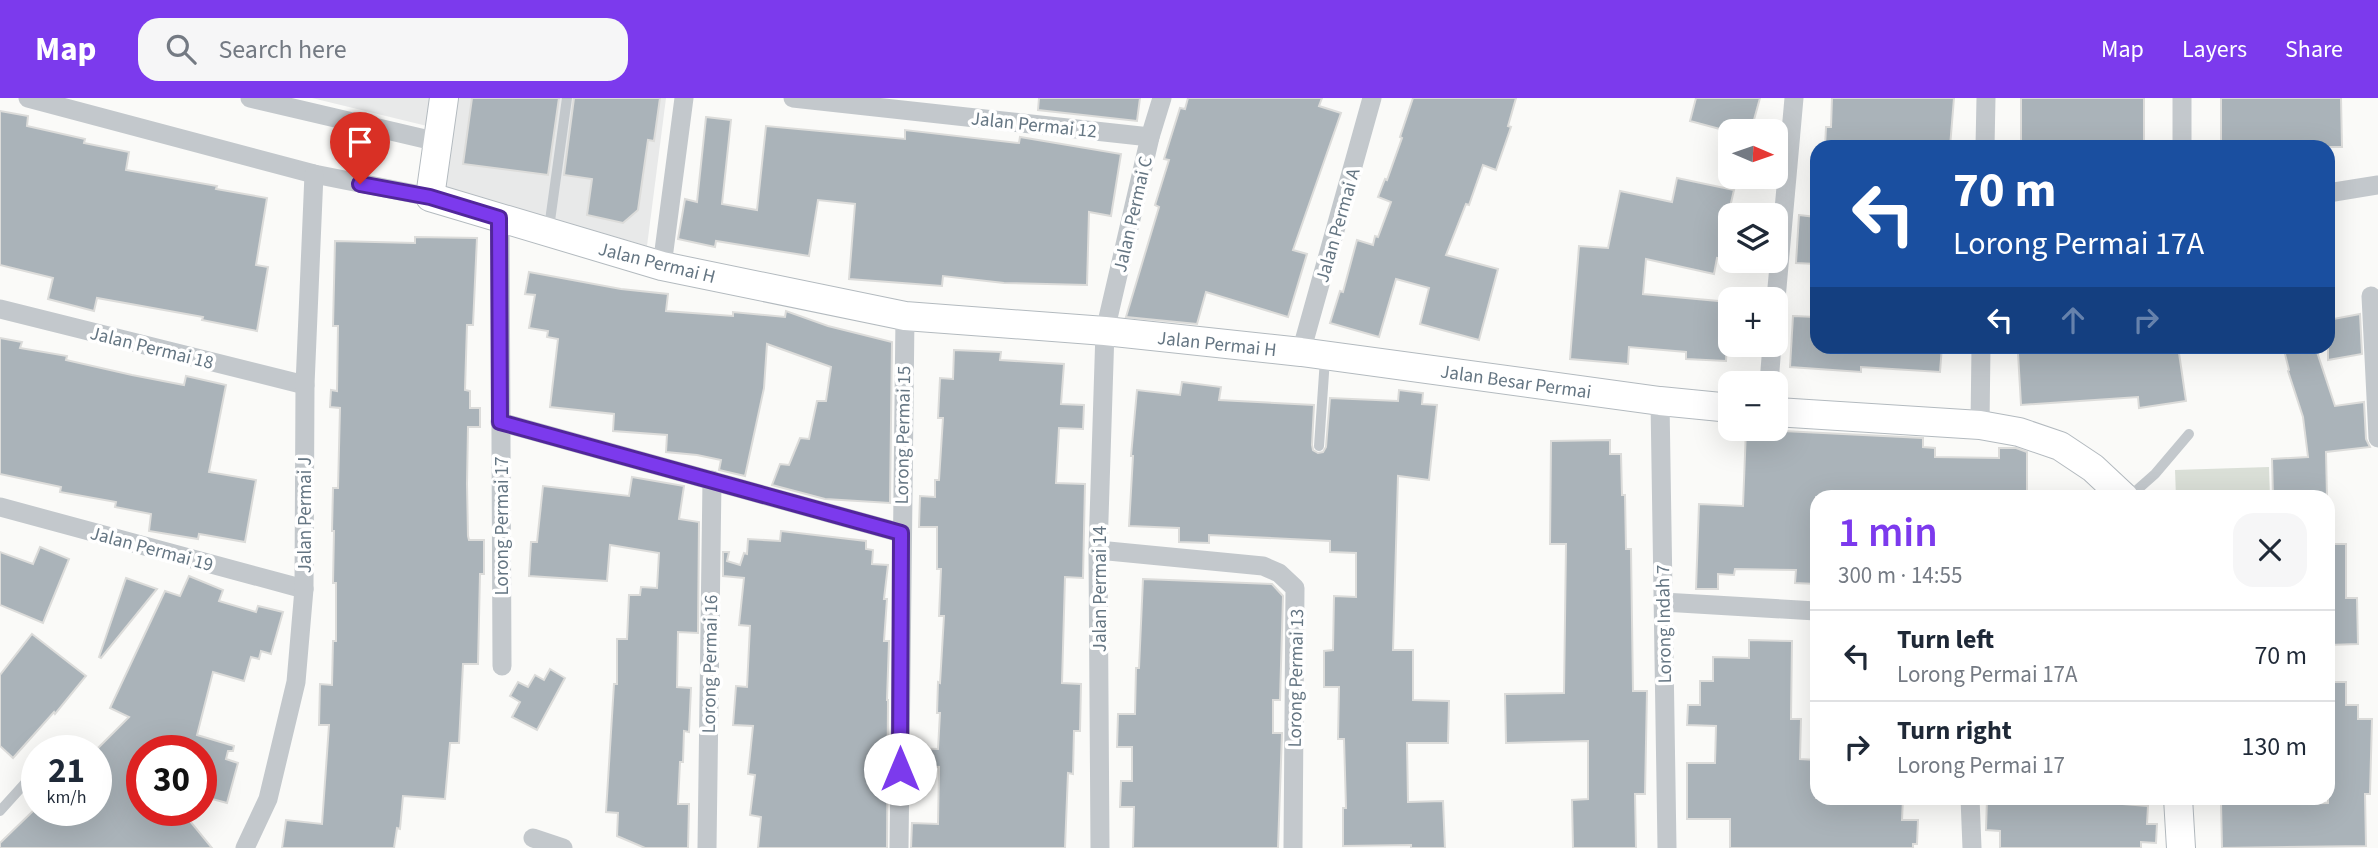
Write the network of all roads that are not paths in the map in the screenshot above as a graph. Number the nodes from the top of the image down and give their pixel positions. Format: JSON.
{"nodes":[{"id":1,"x":28,"y":98,"type":"edge"},
{"id":2,"x":250,"y":98,"type":"edge"},
{"id":3,"x":444,"y":98,"type":"edge"},
{"id":4,"x":568,"y":98,"type":"edge"},
{"id":5,"x":684,"y":98,"type":"edge"},
{"id":6,"x":793,"y":98,"type":"edge"},
{"id":7,"x":1162,"y":98,"type":"edge"},
{"id":8,"x":1372,"y":98,"type":"edge"},
{"id":9,"x":1794,"y":98,"type":"edge"},
{"id":10,"x":1986,"y":98,"type":"edge"},
{"id":11,"x":2182,"y":98,"type":"edge"},
{"id":12,"x":1150,"y":137,"type":"junction"},
{"id":13,"x":1985,"y":140,"type":"edge"},
{"id":14,"x":2182,"y":140,"type":"edge"},
{"id":15,"x":438,"y":142,"type":"junction"},
{"id":16,"x":314,"y":174,"type":"junction"},
{"id":17,"x":2378,"y":185,"type":"edge"},
{"id":18,"x":2335,"y":192,"type":"edge"},
{"id":19,"x":430,"y":197,"type":"junction"},
{"id":20,"x":499,"y":218,"type":"junction"},
{"id":21,"x":549,"y":232,"type":"junction"},
{"id":22,"x":662,"y":266,"type":"junction"},
{"id":23,"x":1777,"y":287,"type":"edge"},
{"id":24,"x":2371,"y":296,"type":"dead end"},
{"id":25,"x":0,"y":309,"type":"edge"},
{"id":26,"x":905,"y":316,"type":"junction"},
{"id":27,"x":1105,"y":331,"type":"junction"},
{"id":28,"x":1313,"y":354,"type":"junction"},
{"id":29,"x":1981,"y":354,"type":"edge"},
{"id":30,"x":305,"y":385,"type":"junction"},
{"id":31,"x":1660,"y":401,"type":"junction"},
{"id":32,"x":1718,"y":407,"type":"edge"},
{"id":33,"x":1788,"y":413,"type":"edge"},
{"id":34,"x":500,"y":422,"type":"junction"},
{"id":35,"x":1980,"y":425,"type":"junction"},
{"id":36,"x":2189,"y":434,"type":"dead end"},
{"id":37,"x":2378,"y":438,"type":"edge"},
{"id":38,"x":1319,"y":446,"type":"dead end"},
{"id":39,"x":712,"y":480,"type":"junction"},
{"id":40,"x":2118,"y":490,"type":"edge"},
{"id":41,"x":2135,"y":490,"type":"edge"},
{"id":42,"x":0,"y":507,"type":"edge"},
{"id":43,"x":901,"y":533,"type":"junction"},
{"id":44,"x":1098,"y":550,"type":"junction"},
{"id":45,"x":304,"y":589,"type":"junction"},
{"id":46,"x":1662,"y":602,"type":"junction"},
{"id":47,"x":1810,"y":611,"type":"edge"},
{"id":48,"x":502,"y":666,"type":"dead end"},
{"id":49,"x":21,"y":788,"type":"edge"},
{"id":50,"x":1970,"y":805,"type":"edge"},
{"id":51,"x":2178,"y":805,"type":"edge"},
{"id":52,"x":0,"y":811,"type":"edge"},
{"id":53,"x":533,"y":838,"type":"dead end"},
{"id":54,"x":245,"y":848,"type":"edge"},
{"id":55,"x":563,"y":848,"type":"edge"},
{"id":56,"x":707,"y":848,"type":"edge"},
{"id":57,"x":899,"y":848,"type":"edge"},
{"id":58,"x":1100,"y":848,"type":"edge"},
{"id":59,"x":1293,"y":848,"type":"edge"},
{"id":60,"x":1667,"y":848,"type":"edge"},
{"id":61,"x":1972,"y":848,"type":"edge"},
{"id":62,"x":2181,"y":848,"type":"edge"}],
"edges":[{"from":1,"to":16,"type":"street","name":"Jalan Permai H"},
{"from":2,"to":15,"type":"street"},
{"from":3,"to":15,"type":"street"},
{"from":4,"to":21,"type":"lane"},
{"from":5,"to":22,"type":"street"},
{"from":6,"to":12,"type":"street","name":"Jalan Permai 12"},
{"from":7,"to":12,"type":"street","name":"Jalan Permai C"},
{"from":8,"to":28,"type":"street","name":"Jalan Permai A"},
{"from":9,"to":23,"type":"street"},
{"from":10,"to":13,"type":"street"},
{"from":11,"to":14,"type":"street"},
{"from":12,"to":27,"type":"street","name":"Jalan Permai C"},
{"from":15,"to":19,"type":"street"},
{"from":16,"to":19,"type":"street","name":"Jalan Permai H"},
{"from":16,"to":30,"type":"street","name":"Jalan Permai J"},
{"from":17,"to":18,"type":"street"},
{"from":19,"to":20,"type":"street","name":"Jalan Permai H"},
{"from":20,"to":21,"type":"street","name":"Jalan Permai H"},
{"from":20,"to":34,"type":"street","name":"Lorong Permai 17"},
{"from":21,"to":22,"type":"street","name":"Jalan Permai H"},
{"from":22,"to":26,"type":"street","name":"Jalan Permai H"},
{"from":24,"to":37,"type":"street"},
{"from":25,"to":30,"type":"street","name":"Jalan Permai 18"},
{"from":26,"to":27,"type":"street","name":"Jalan Permai H"},
{"from":26,"to":43,"type":"street","name":"Lorong Permai 15"},
{"from":27,"to":28,"type":"street","name":"Jalan Permai H"},
{"from":27,"to":44,"type":"street","name":"Jalan Permai 14"},
{"from":28,"to":31,"type":"street","name":"Jalan Besar Permai"},
{"from":28,"to":38,"type":"lane"},
{"from":29,"to":35,"type":"street"},
{"from":30,"to":45,"type":"street","name":"Jalan Permai J"},
{"from":31,"to":32,"type":"street","name":"Jalan Besar Permai"},
{"from":31,"to":46,"type":"street","name":"Lorong Indah 7"},
{"from":33,"to":35,"type":"street"},
{"from":34,"to":39,"type":"street"},
{"from":34,"to":48,"type":"street","name":"Lorong Permai 17"},
{"from":35,"to":40,"type":"street"},
{"from":36,"to":41,"type":"lane"},
{"from":39,"to":43,"type":"street"},
{"from":39,"to":56,"type":"street","name":"Lorong Permai 16"},
{"from":42,"to":45,"type":"street","name":"Jalan Permai 19"},
{"from":43,"to":57,"type":"street","name":"Lorong Permai 15"},
{"from":44,"to":58,"type":"street","name":"Jalan Permai 14"},
{"from":44,"to":59,"type":"street","name":"Lorong Permai 13"},
{"from":45,"to":54,"type":"street","name":"Jalan Permai J"},
{"from":46,"to":47,"type":"street"},
{"from":46,"to":60,"type":"street","name":"Lorong Indah 7"},
{"from":49,"to":52,"type":"lane"},
{"from":50,"to":61,"type":"street"},
{"from":51,"to":62,"type":"street"},
{"from":53,"to":55,"type":"street"}]}
